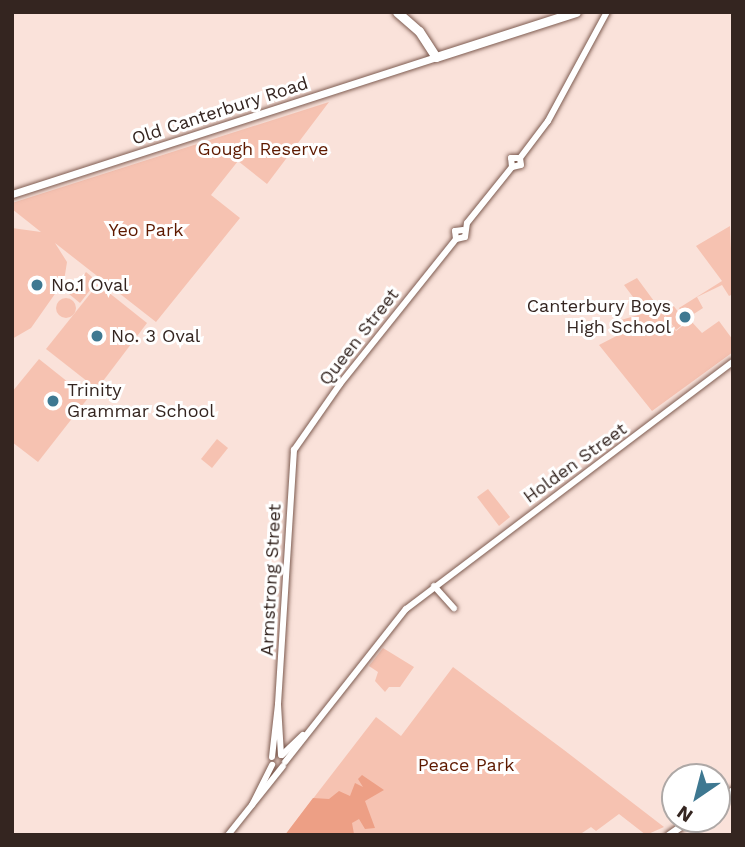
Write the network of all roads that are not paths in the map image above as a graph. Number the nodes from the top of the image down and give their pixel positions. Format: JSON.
{"nodes":[{"id":1,"x":397,"y":12,"type":"edge"},
{"id":2,"x":576,"y":12,"type":"edge"},
{"id":3,"x":607,"y":12,"type":"edge"},
{"id":4,"x":436,"y":57,"type":"junction"},
{"id":5,"x":12,"y":194,"type":"edge"},
{"id":6,"x":733,"y":362,"type":"edge"},
{"id":7,"x":293,"y":457,"type":"joint"},
{"id":8,"x":434,"y":586,"type":"junction"},
{"id":9,"x":454,"y":608,"type":"dead end"},
{"id":10,"x":278,"y":704,"type":"junction"},
{"id":11,"x":283,"y":760,"type":"junction"},
{"id":12,"x":272,"y":761,"type":"junction"},
{"id":13,"x":252,"y":805,"type":"junction"},
{"id":14,"x":228,"y":835,"type":"edge"}],
"edges":[{"from":1,"to":4,"type":"highway"},
{"from":2,"to":4,"type":"highway"},
{"from":3,"to":7,"type":"street","name":"Queen Street"},
{"from":4,"to":5,"type":"main road","name":"Old Canterbury Road"},
{"from":6,"to":8,"type":"street","name":"Holden Street"},
{"from":7,"to":10,"type":"street","name":"Armstrong Street"},
{"from":8,"to":9,"type":"street"},
{"from":8,"to":11,"type":"street","name":"Holden Street"},
{"from":10,"to":11,"type":"street","name":"Armstrong Street"},
{"from":10,"to":12,"type":"street","name":"Armstrong Street"},
{"from":11,"to":12,"type":"street"},
{"from":11,"to":12,"type":"street"},
{"from":11,"to":13,"type":"street","name":"Holden Street"},
{"from":12,"to":13,"type":"street","name":"Holden Street"},
{"from":13,"to":14,"type":"street","name":"Holden Street"}]}
